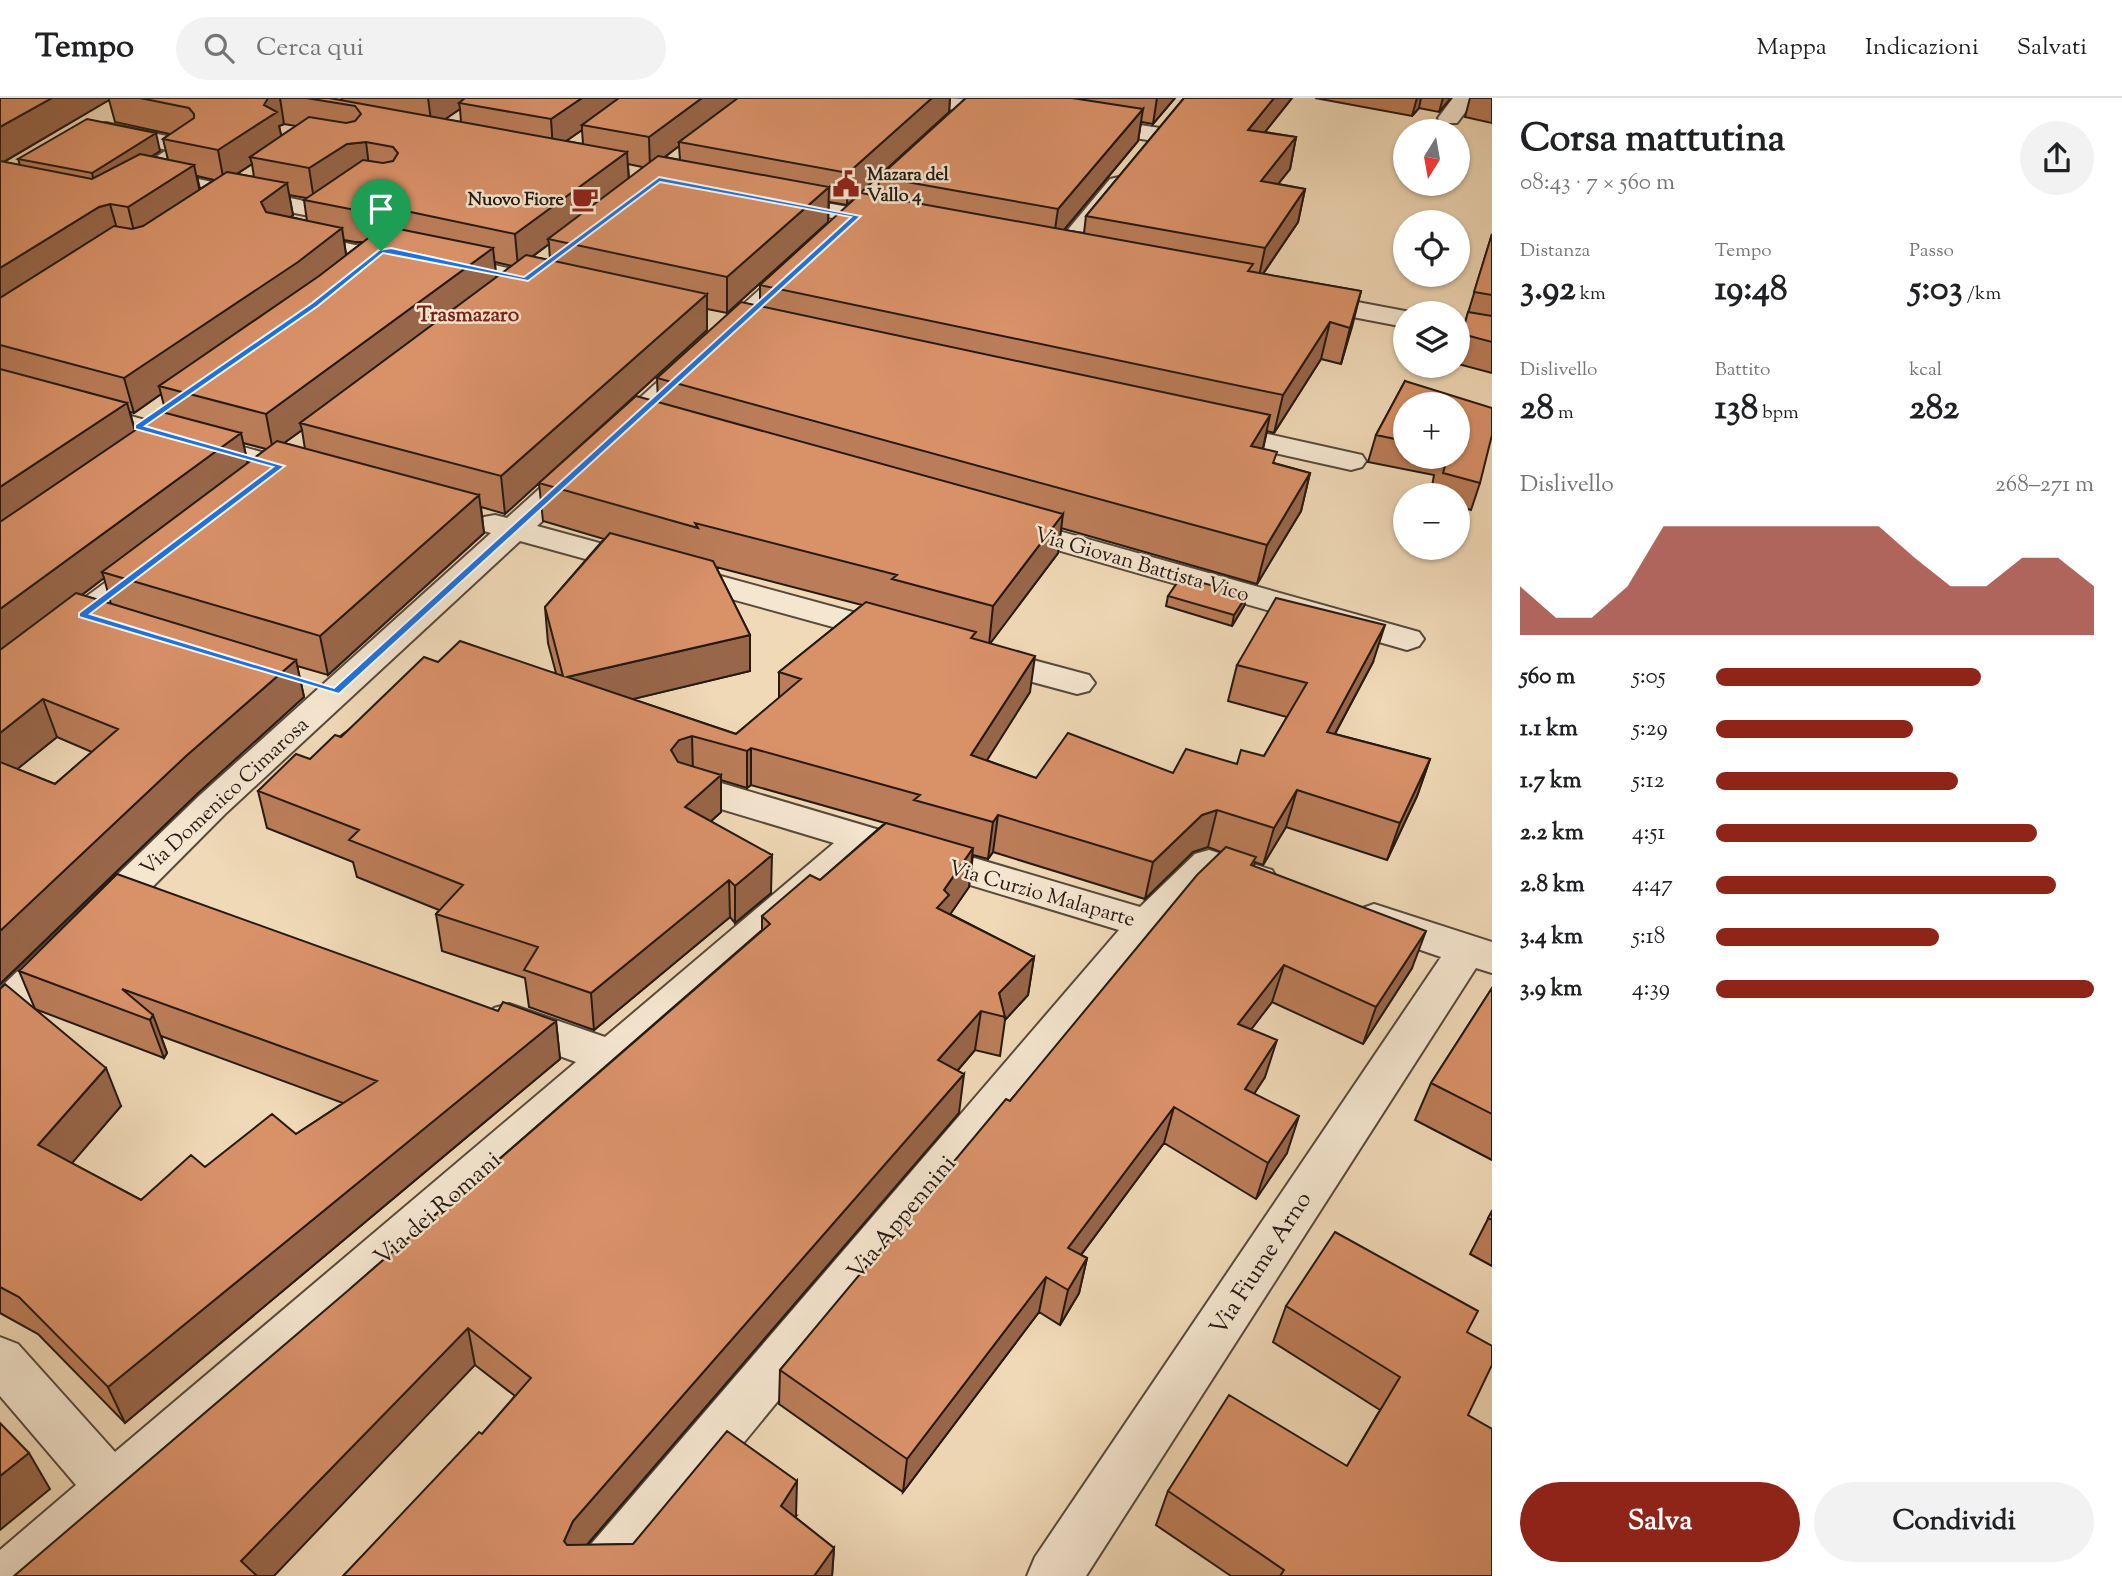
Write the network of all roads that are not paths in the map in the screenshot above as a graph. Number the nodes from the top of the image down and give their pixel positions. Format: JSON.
{"nodes":[{"id":1,"x":923,"y":98,"type":"edge"},
{"id":2,"x":1465,"y":98,"type":"edge"},
{"id":3,"x":977,"y":102,"type":"edge"},
{"id":4,"x":111,"y":112,"type":"dead end"},
{"id":5,"x":1040,"y":117,"type":"edge"},
{"id":6,"x":1448,"y":118,"type":"dead end"},
{"id":7,"x":1067,"y":121,"type":"edge"},
{"id":8,"x":954,"y":124,"type":"edge"},
{"id":9,"x":142,"y":175,"type":"junction"},
{"id":10,"x":252,"y":177,"type":"edge"},
{"id":11,"x":229,"y":193,"type":"junction"},
{"id":12,"x":341,"y":196,"type":"edge"},
{"id":13,"x":751,"y":196,"type":"edge"},
{"id":14,"x":101,"y":202,"type":"edge"},
{"id":15,"x":867,"y":206,"type":"junction"},
{"id":16,"x":319,"y":211,"type":"junction"},
{"id":17,"x":196,"y":215,"type":"edge"},
{"id":18,"x":911,"y":226,"type":"edge"},
{"id":19,"x":1033,"y":249,"type":"edge"},
{"id":20,"x":368,"y":252,"type":"junction"},
{"id":21,"x":1060,"y":254,"type":"junction"},
{"id":22,"x":1086,"y":260,"type":"edge"},
{"id":23,"x":548,"y":263,"type":"edge"},
{"id":24,"x":526,"y":280,"type":"junction"},
{"id":25,"x":344,"y":282,"type":"edge"},
{"id":26,"x":578,"y":291,"type":"edge"},
{"id":27,"x":1286,"y":297,"type":"edge"},
{"id":28,"x":494,"y":304,"type":"edge"},
{"id":29,"x":1393,"y":317,"type":"edge"},
{"id":30,"x":1470,"y":331,"type":"edge"},
{"id":31,"x":1492,"y":335,"type":"edge"},
{"id":32,"x":0,"y":389,"type":"edge"},
{"id":33,"x":171,"y":404,"type":"edge"},
{"id":34,"x":1187,"y":425,"type":"edge"},
{"id":35,"x":152,"y":431,"type":"junction"},
{"id":36,"x":133,"y":458,"type":"edge"},
{"id":37,"x":291,"y":458,"type":"junction"},
{"id":38,"x":1351,"y":461,"type":"dead end"},
{"id":39,"x":332,"y":480,"type":"edge"},
{"id":40,"x":247,"y":491,"type":"edge"},
{"id":41,"x":462,"y":515,"type":"edge"},
{"id":42,"x":980,"y":518,"type":"edge"},
{"id":43,"x":514,"y":529,"type":"junction"},
{"id":44,"x":170,"y":549,"type":"edge"},
{"id":45,"x":83,"y":615,"type":"junction"},
{"id":46,"x":123,"y":627,"type":"edge"},
{"id":47,"x":1407,"y":639,"type":"dead end"},
{"id":48,"x":4,"y":669,"type":"edge"},
{"id":49,"x":296,"y":680,"type":"edge"},
{"id":50,"x":1077,"y":683,"type":"dead end"},
{"id":51,"x":336,"y":692,"type":"junction"},
{"id":52,"x":694,"y":788,"type":"edge"},
{"id":53,"x":863,"y":840,"type":"junction"},
{"id":54,"x":132,"y":884,"type":"junction"},
{"id":55,"x":1286,"y":890,"type":"edge"},
{"id":56,"x":171,"y":898,"type":"edge"},
{"id":57,"x":1338,"y":907,"type":"edge"},
{"id":58,"x":1148,"y":924,"type":"junction"},
{"id":59,"x":1479,"y":954,"type":"edge"},
{"id":60,"x":469,"y":1005,"type":"edge"},
{"id":61,"x":0,"y":1014,"type":"edge"},
{"id":62,"x":612,"y":1057,"type":"junction"},
{"id":63,"x":0,"y":1360,"type":"edge"},
{"id":64,"x":113,"y":1488,"type":"junction"},
{"id":65,"x":11,"y":1576,"type":"edge"},
{"id":66,"x":599,"y":1576,"type":"edge"},
{"id":67,"x":1054,"y":1576,"type":"edge"}],
"edges":[{"from":1,"to":3,"type":"street"},
{"from":2,"to":6,"type":"street"},
{"from":3,"to":5,"type":"street"},
{"from":3,"to":8,"type":"street"},
{"from":4,"to":9,"type":"street"},
{"from":7,"to":21,"type":"street"},
{"from":9,"to":11,"type":"street"},
{"from":9,"to":14,"type":"street"},
{"from":10,"to":11,"type":"street"},
{"from":11,"to":16,"type":"street"},
{"from":11,"to":17,"type":"street"},
{"from":12,"to":16,"type":"street"},
{"from":13,"to":15,"type":"street"},
{"from":15,"to":18,"type":"street"},
{"from":15,"to":43,"type":"street","name":"Via Domenico Cimarosa"},
{"from":16,"to":20,"type":"street"},
{"from":19,"to":21,"type":"street"},
{"from":20,"to":24,"type":"street"},
{"from":20,"to":25,"type":"street"},
{"from":21,"to":22,"type":"street"},
{"from":23,"to":24,"type":"street"},
{"from":24,"to":26,"type":"street"},
{"from":24,"to":28,"type":"street"},
{"from":27,"to":29,"type":"street"},
{"from":30,"to":31,"type":"street"},
{"from":32,"to":35,"type":"street"},
{"from":33,"to":35,"type":"street"},
{"from":34,"to":38,"type":"street"},
{"from":35,"to":36,"type":"street"},
{"from":35,"to":37,"type":"street"},
{"from":37,"to":39,"type":"street"},
{"from":37,"to":40,"type":"street"},
{"from":41,"to":43,"type":"street"},
{"from":42,"to":47,"type":"street","name":"Via Giovan Battista Vico"},
{"from":43,"to":50,"type":"street"},
{"from":43,"to":51,"type":"street","name":"Via Domenico Cimarosa"},
{"from":44,"to":45,"type":"street"},
{"from":45,"to":46,"type":"street"},
{"from":45,"to":48,"type":"street"},
{"from":49,"to":51,"type":"street"},
{"from":51,"to":54,"type":"street","name":"Via Domenico Cimarosa"},
{"from":52,"to":53,"type":"street","name":"Via Curzio Malaparte"},
{"from":53,"to":58,"type":"street","name":"Via Curzio Malaparte"},
{"from":53,"to":62,"type":"street","name":"Via dei Romani"},
{"from":54,"to":56,"type":"street"},
{"from":54,"to":61,"type":"street","name":"Via Domenico Cimarosa"},
{"from":55,"to":58,"type":"street","name":"Via Appennini"},
{"from":57,"to":59,"type":"street"},
{"from":58,"to":66,"type":"street","name":"Via Appennini"},
{"from":59,"to":67,"type":"street","name":"Via Fiume Arno"},
{"from":60,"to":62,"type":"street"},
{"from":62,"to":64,"type":"street","name":"Via dei Romani"},
{"from":63,"to":64,"type":"street"},
{"from":64,"to":65,"type":"street","name":"Via dei Romani"}]}
